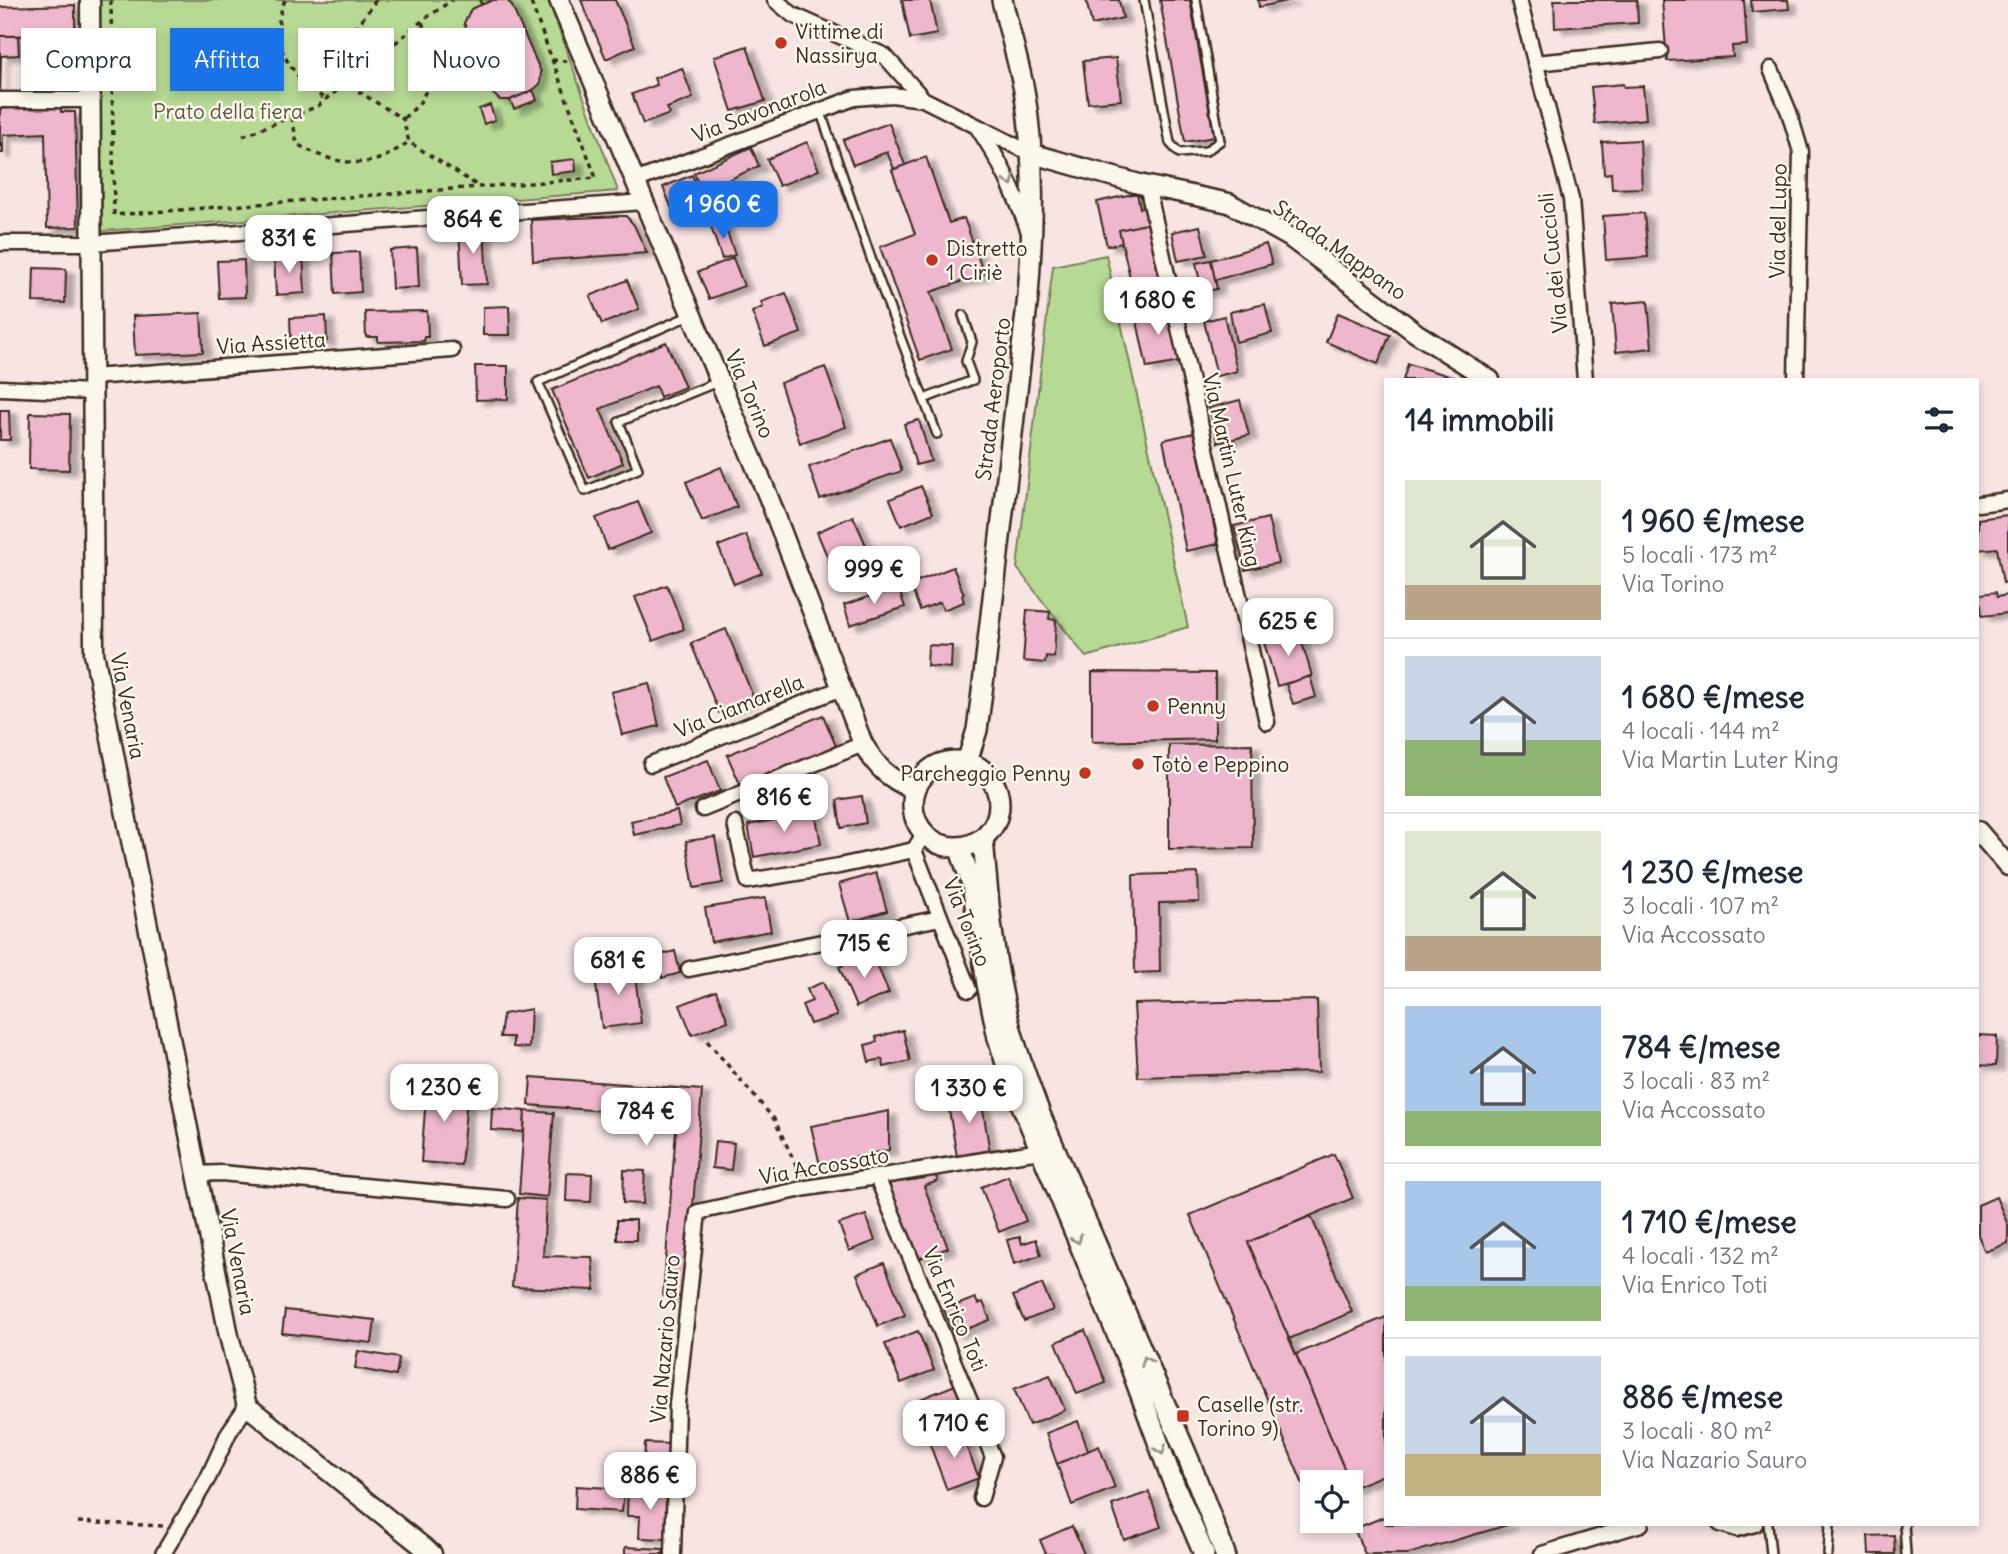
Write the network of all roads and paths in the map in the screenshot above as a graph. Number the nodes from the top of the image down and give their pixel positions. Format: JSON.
{"nodes":[{"id":1,"x":90,"y":0,"type":"edge"},
{"id":2,"x":111,"y":0,"type":"edge"},
{"id":3,"x":285,"y":0,"type":"edge"},
{"id":4,"x":376,"y":0,"type":"edge"},
{"id":5,"x":452,"y":0,"type":"edge"},
{"id":6,"x":530,"y":0,"type":"edge"},
{"id":7,"x":559,"y":0,"type":"edge"},
{"id":8,"x":775,"y":0,"type":"edge"},
{"id":9,"x":1002,"y":0,"type":"edge"},
{"id":10,"x":1144,"y":0,"type":"edge"},
{"id":11,"x":1196,"y":0,"type":"edge"},
{"id":12,"x":1519,"y":0,"type":"edge"},
{"id":13,"x":422,"y":21,"type":"junction"},
{"id":14,"x":279,"y":28,"type":"edge"},
{"id":15,"x":356,"y":28,"type":"edge"},
{"id":16,"x":394,"y":44,"type":"edge"},
{"id":17,"x":1660,"y":51,"type":"dead end"},
{"id":18,"x":284,"y":58,"type":"edge"},
{"id":19,"x":1535,"y":63,"type":"junction"},
{"id":20,"x":1771,"y":69,"type":"dead end"},
{"id":21,"x":336,"y":91,"type":"edge"},
{"id":22,"x":358,"y":91,"type":"edge"},
{"id":23,"x":923,"y":99,"type":"junction"},
{"id":24,"x":0,"y":100,"type":"edge"},
{"id":25,"x":90,"y":100,"type":"junction"},
{"id":26,"x":326,"y":100,"type":"junction"},
{"id":27,"x":820,"y":110,"type":"junction"},
{"id":28,"x":292,"y":116,"type":"junction"},
{"id":29,"x":403,"y":119,"type":"junction"},
{"id":30,"x":977,"y":126,"type":"junction"},
{"id":31,"x":243,"y":136,"type":"dead end"},
{"id":32,"x":410,"y":142,"type":"junction"},
{"id":33,"x":1030,"y":153,"type":"junction"},
{"id":34,"x":635,"y":181,"type":"junction"},
{"id":35,"x":1147,"y":185,"type":"junction"},
{"id":36,"x":480,"y":187,"type":"junction"},
{"id":37,"x":644,"y":202,"type":"junction"},
{"id":38,"x":1032,"y":241,"type":"junction"},
{"id":39,"x":0,"y":243,"type":"edge"},
{"id":40,"x":91,"y":243,"type":"junction"},
{"id":41,"x":692,"y":314,"type":"junction"},
{"id":42,"x":964,"y":315,"type":"dead end"},
{"id":43,"x":452,"y":350,"type":"dead end"},
{"id":44,"x":1487,"y":378,"type":"edge"},
{"id":45,"x":1585,"y":378,"type":"edge"},
{"id":46,"x":1796,"y":378,"type":"edge"},
{"id":47,"x":720,"y":381,"type":"junction"},
{"id":48,"x":92,"y":385,"type":"junction"},
{"id":49,"x":0,"y":388,"type":"edge"},
{"id":50,"x":924,"y":399,"type":"junction"},
{"id":51,"x":937,"y":434,"type":"dead end"},
{"id":52,"x":2008,"y":500,"type":"edge"},
{"id":53,"x":1979,"y":504,"type":"edge"},
{"id":54,"x":842,"y":688,"type":"junction"},
{"id":55,"x":1268,"y":722,"type":"dead end"},
{"id":56,"x":863,"y":744,"type":"junction"},
{"id":57,"x":967,"y":762,"type":"junction"},
{"id":58,"x":651,"y":764,"type":"dead end"},
{"id":59,"x":914,"y":790,"type":"junction"},
{"id":60,"x":703,"y":809,"type":"dead end"},
{"id":61,"x":735,"y":824,"type":"dead end"},
{"id":62,"x":1979,"y":832,"type":"edge"},
{"id":63,"x":983,"y":838,"type":"junction"},
{"id":64,"x":919,"y":842,"type":"junction"},
{"id":65,"x":958,"y":847,"type":"junction"},
{"id":66,"x":2008,"y":866,"type":"edge"},
{"id":67,"x":940,"y":918,"type":"junction"},
{"id":68,"x":689,"y":969,"type":"dead end"},
{"id":69,"x":969,"y":990,"type":"dead end"},
{"id":70,"x":707,"y":1041,"type":"dead end"},
{"id":71,"x":1040,"y":1151,"type":"junction"},
{"id":72,"x":197,"y":1174,"type":"junction"},
{"id":73,"x":877,"y":1177,"type":"junction"},
{"id":74,"x":807,"y":1188,"type":"junction"},
{"id":75,"x":507,"y":1199,"type":"dead end"},
{"id":76,"x":698,"y":1212,"type":"joint"},
{"id":77,"x":247,"y":1406,"type":"junction"},
{"id":78,"x":981,"y":1498,"type":"dead end"},
{"id":79,"x":78,"y":1522,"type":"dead end"},
{"id":80,"x":179,"y":1526,"type":"junction"},
{"id":81,"x":1634,"y":1526,"type":"edge"},
{"id":82,"x":1727,"y":1526,"type":"edge"},
{"id":83,"x":1748,"y":1526,"type":"edge"},
{"id":84,"x":1768,"y":1526,"type":"edge"},
{"id":85,"x":1830,"y":1526,"type":"edge"},
{"id":86,"x":1904,"y":1526,"type":"edge"},
{"id":87,"x":163,"y":1554,"type":"edge"},
{"id":88,"x":432,"y":1554,"type":"edge"},
{"id":89,"x":673,"y":1554,"type":"edge"},
{"id":90,"x":1204,"y":1554,"type":"edge"},
{"id":91,"x":1225,"y":1554,"type":"edge"},
{"id":92,"x":1542,"y":1554,"type":"edge"},
{"id":93,"x":1772,"y":1554,"type":"edge"},
{"id":94,"x":1828,"y":1554,"type":"edge"},
{"id":95,"x":1906,"y":1554,"type":"edge"}],
"edges":[{"from":1,"to":25,"type":"street","name":"Via Venaria"},
{"from":2,"to":36,"type":"path"},
{"from":3,"to":14,"type":"path"},
{"from":4,"to":15,"type":"path"},
{"from":5,"to":13,"type":"path"},
{"from":6,"to":36,"type":"path"},
{"from":7,"to":34,"type":"street","name":"Via Torino"},
{"from":8,"to":23,"type":"street"},
{"from":9,"to":33,"type":"main road","name":"Strada Aeroporto"},
{"from":10,"to":11,"type":"lane"},
{"from":12,"to":19,"type":"street","name":"Via dei Cuccioli"},
{"from":13,"to":16,"type":"path"},
{"from":13,"to":29,"type":"path"},
{"from":17,"to":19,"type":"street"},
{"from":18,"to":26,"type":"path"},
{"from":19,"to":45,"type":"street","name":"Via dei Cuccioli"},
{"from":20,"to":46,"type":"street","name":"Via del Lupo"},
{"from":21,"to":26,"type":"path"},
{"from":22,"to":29,"type":"path"},
{"from":23,"to":27,"type":"street","name":"Via Savonarola"},
{"from":23,"to":30,"type":"street","name":"Via Savonarola"},
{"from":24,"to":25,"type":"street"},
{"from":25,"to":40,"type":"street","name":"Via Venaria"},
{"from":26,"to":28,"type":"path"},
{"from":27,"to":34,"type":"street","name":"Via Savonarola"},
{"from":27,"to":50,"type":"lane"},
{"from":28,"to":31,"type":"path"},
{"from":28,"to":32,"type":"path"},
{"from":29,"to":32,"type":"path"},
{"from":30,"to":33,"type":"street","name":"Via Savonarola"},
{"from":30,"to":38,"type":"street","one_way":true},
{"from":32,"to":36,"type":"path"},
{"from":33,"to":35,"type":"street","name":"Strada Mappano"},
{"from":33,"to":38,"type":"main road","name":"Strada Aeroporto"},
{"from":34,"to":37,"type":"street","name":"Via Torino"},
{"from":35,"to":44,"type":"street","name":"Strada Mappano"},
{"from":35,"to":55,"type":"street","name":"Via Martin Luter King"},
{"from":37,"to":40,"type":"street"},
{"from":37,"to":41,"type":"street","name":"Via Torino"},
{"from":38,"to":57,"type":"main road","name":"Strada Aeroporto"},
{"from":39,"to":40,"type":"street"},
{"from":40,"to":48,"type":"street","name":"Via Venaria"},
{"from":41,"to":47,"type":"street","name":"Via Torino"},
{"from":41,"to":47,"type":"lane"},
{"from":42,"to":50,"type":"lane"},
{"from":43,"to":48,"type":"street","name":"Via Assietta"},
{"from":47,"to":54,"type":"street","name":"Via Torino"},
{"from":48,"to":49,"type":"street","name":"Via Assietta"},
{"from":48,"to":72,"type":"street","name":"Via Venaria"},
{"from":50,"to":51,"type":"lane"},
{"from":52,"to":53,"type":"street"},
{"from":54,"to":56,"type":"street","name":"Via Torino"},
{"from":54,"to":58,"type":"street","name":"Via Ciamarella"},
{"from":56,"to":59,"type":"street","name":"Via Torino"},
{"from":56,"to":60,"type":"street"},
{"from":57,"to":59,"type":"main road"},
{"from":57,"to":63,"type":"main road"},
{"from":59,"to":64,"type":"main road"},
{"from":61,"to":64,"type":"street"},
{"from":62,"to":66,"type":"street"},
{"from":63,"to":65,"type":"main road"},
{"from":91,"to":63,"type":"main road","one_way":true},
{"from":64,"to":65,"type":"main road"},
{"from":64,"to":67,"type":"street","name":"Via Torino"},
{"from":65,"to":71,"type":"main road"},
{"from":67,"to":68,"type":"street"},
{"from":67,"to":69,"type":"street","name":"Via Torino"},
{"from":70,"to":74,"type":"path"},
{"from":71,"to":73,"type":"street","name":"Via Accossato"},
{"from":71,"to":90,"type":"main road","one_way":true},
{"from":72,"to":75,"type":"street"},
{"from":72,"to":77,"type":"street","name":"Via Venaria"},
{"from":73,"to":74,"type":"street","name":"Via Accossato"},
{"from":73,"to":78,"type":"street","name":"Via Enrico Toti"},
{"from":74,"to":76,"type":"street","name":"Via Accossato"},
{"from":76,"to":89,"type":"street","name":"Via Nazario Sauro"},
{"from":77,"to":80,"type":"street"},
{"from":77,"to":88,"type":"street"},
{"from":79,"to":80,"type":"path"},
{"from":80,"to":87,"type":"street"},
{"from":81,"to":92,"type":"street"},
{"from":82,"to":83,"type":"street"},
{"from":84,"to":93,"type":"lane"},
{"from":85,"to":94,"type":"lane"},
{"from":86,"to":95,"type":"lane"}]}
